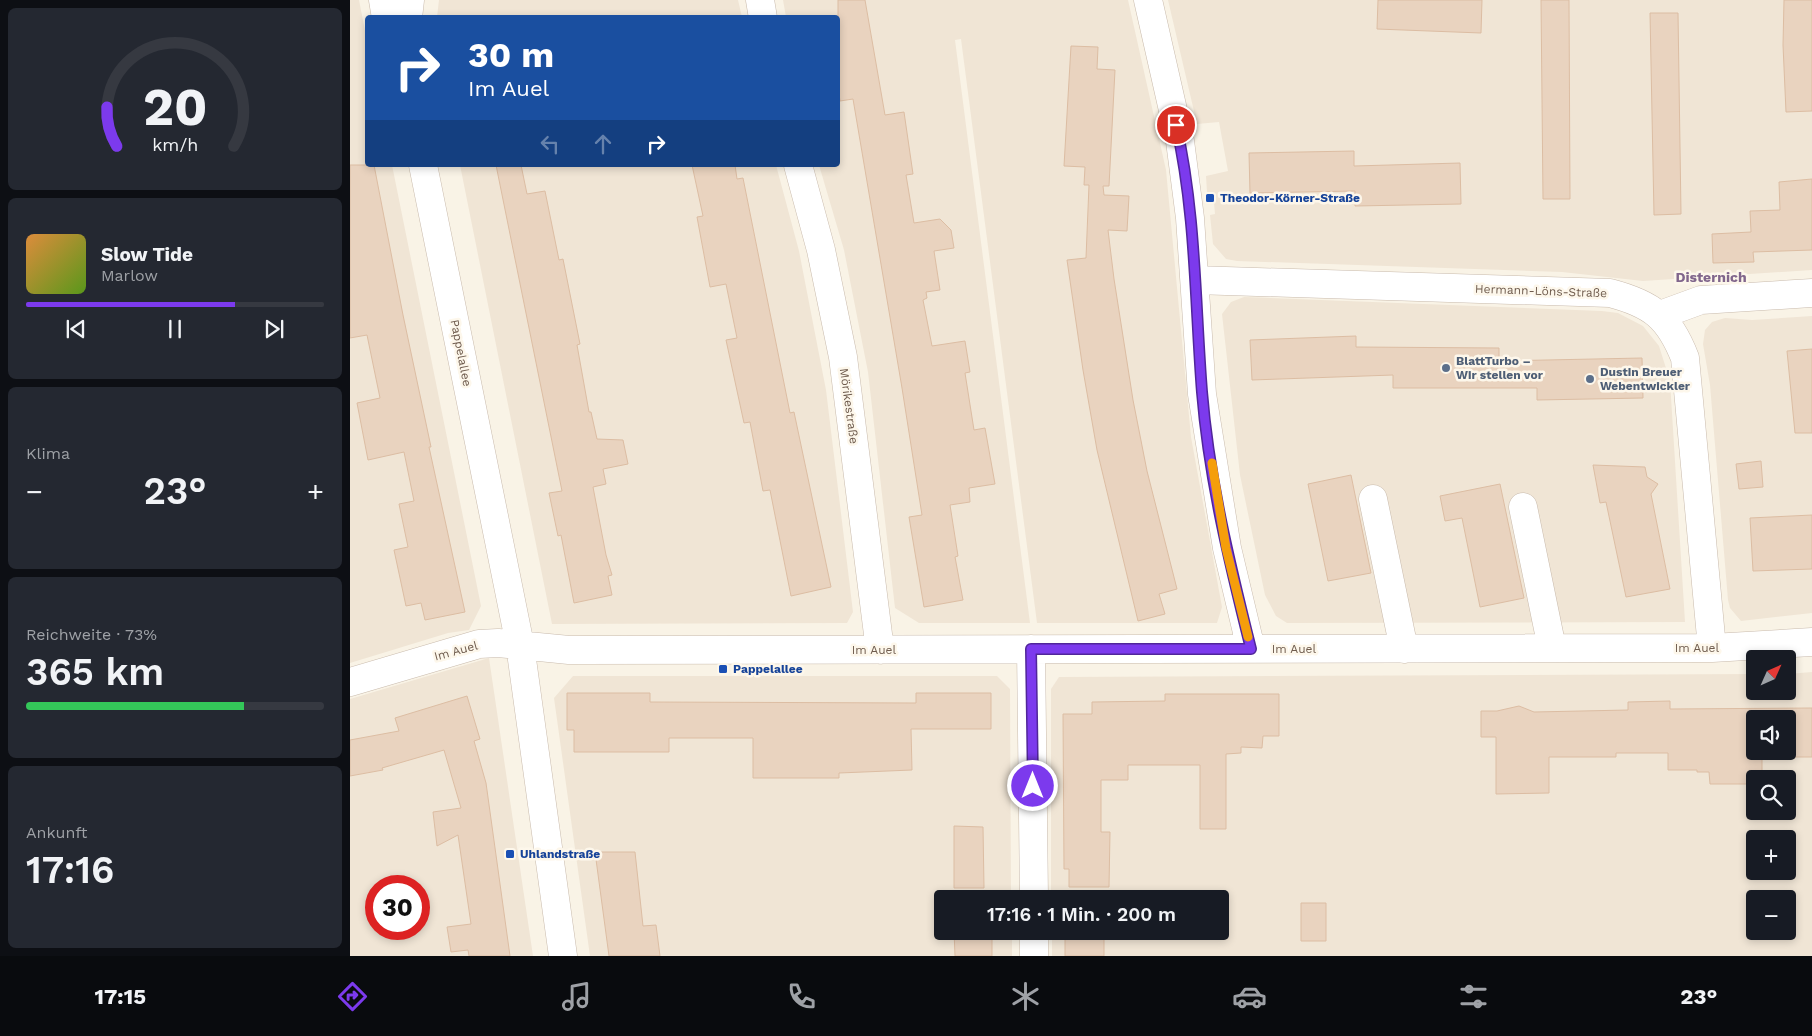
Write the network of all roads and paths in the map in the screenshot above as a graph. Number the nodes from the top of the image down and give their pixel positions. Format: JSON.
{"nodes":[{"id":1,"x":383,"y":0,"type":"edge"},
{"id":2,"x":410,"y":0,"type":"edge"},
{"id":3,"x":760,"y":0,"type":"edge"},
{"id":4,"x":1148,"y":0,"type":"edge"},
{"id":5,"x":386,"y":15,"type":"edge"},
{"id":6,"x":408,"y":15,"type":"edge"},
{"id":7,"x":762,"y":15,"type":"edge"},
{"id":8,"x":423,"y":167,"type":"edge"},
{"id":9,"x":799,"y":167,"type":"edge"},
{"id":10,"x":1195,"y":280,"type":"junction"},
{"id":11,"x":1812,"y":293,"type":"edge"},
{"id":12,"x":1660,"y":315,"type":"junction"},
{"id":13,"x":1373,"y":498,"type":"dead end"},
{"id":14,"x":1523,"y":507,"type":"dead end"},
{"id":15,"x":1812,"y":642,"type":"edge"},
{"id":16,"x":520,"y":645,"type":"junction"},
{"id":17,"x":1552,"y":648,"type":"junction"},
{"id":18,"x":1712,"y":648,"type":"junction"},
{"id":19,"x":1031,"y":649,"type":"junction"},
{"id":20,"x":1251,"y":649,"type":"junction"},
{"id":21,"x":1404,"y":649,"type":"junction"},
{"id":22,"x":880,"y":650,"type":"junction"},
{"id":23,"x":350,"y":682,"type":"edge"},
{"id":24,"x":1034,"y":890,"type":"edge"},
{"id":25,"x":1034,"y":940,"type":"edge"},
{"id":26,"x":563,"y":956,"type":"edge"},
{"id":27,"x":1034,"y":956,"type":"edge"}],
"edges":[{"from":1,"to":5,"type":"street"},
{"from":2,"to":6,"type":"street"},
{"from":3,"to":7,"type":"street"},
{"from":4,"to":10,"type":"street"},
{"from":8,"to":16,"type":"street","name":"Pappelallee"},
{"from":9,"to":22,"type":"street","name":"Mörikestraße"},
{"from":10,"to":12,"type":"street","name":"Hermann-Löns-Straße"},
{"from":10,"to":20,"type":"street"},
{"from":11,"to":12,"type":"street"},
{"from":12,"to":18,"type":"street","name":"Hermann-Löns-Straße"},
{"from":13,"to":21,"type":"street"},
{"from":14,"to":17,"type":"street"},
{"from":15,"to":18,"type":"street","name":"Im Auel"},
{"from":16,"to":22,"type":"street","name":"Im Auel"},
{"from":16,"to":23,"type":"street","name":"Im Auel"},
{"from":16,"to":26,"type":"street","name":"Pappelallee"},
{"from":17,"to":18,"type":"street","name":"Im Auel"},
{"from":17,"to":21,"type":"street","name":"Im Auel"},
{"from":19,"to":20,"type":"street","name":"Im Auel"},
{"from":19,"to":22,"type":"street","name":"Im Auel"},
{"from":19,"to":24,"type":"street"},
{"from":20,"to":21,"type":"street","name":"Im Auel"},
{"from":25,"to":27,"type":"street"}]}
